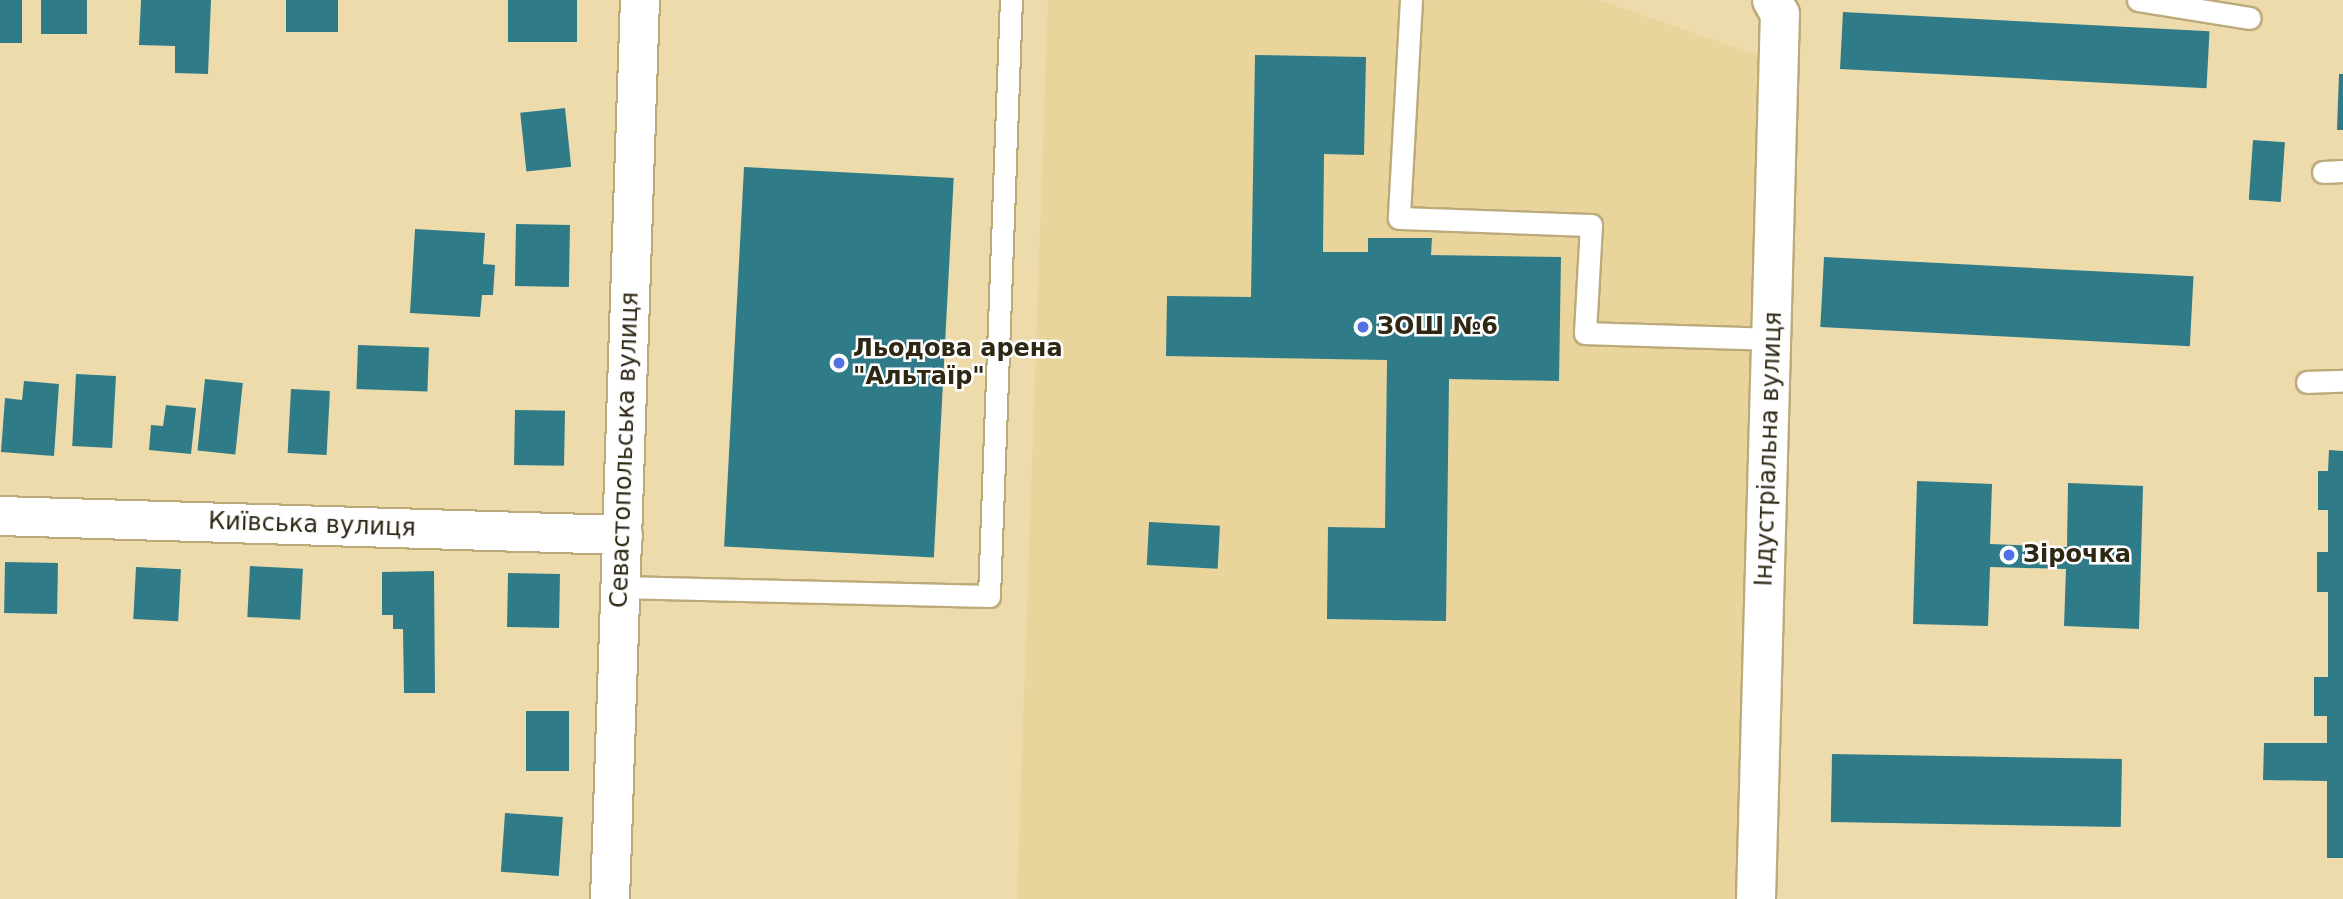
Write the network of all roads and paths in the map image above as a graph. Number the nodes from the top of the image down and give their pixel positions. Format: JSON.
{"nodes":[{"id":1,"x":640,"y":0,"type":"edge"},
{"id":2,"x":1011,"y":0,"type":"edge"},
{"id":3,"x":1411,"y":0,"type":"edge"},
{"id":4,"x":1772,"y":0,"type":"edge"},
{"id":5,"x":2138,"y":0,"type":"edge"},
{"id":6,"x":2238,"y":0,"type":"edge"},
{"id":7,"x":1773,"y":339,"type":"junction"},
{"id":8,"x":2343,"y":381,"type":"edge"},
{"id":9,"x":2307,"y":382,"type":"dead end"},
{"id":10,"x":0,"y":516,"type":"edge"},
{"id":11,"x":623,"y":535,"type":"junction"},
{"id":12,"x":621,"y":587,"type":"junction"},
{"id":13,"x":610,"y":899,"type":"edge"},
{"id":14,"x":1756,"y":899,"type":"edge"}],
"edges":[{"from":1,"to":11,"type":"street","name":"Севастопольська вулиця"},
{"from":2,"to":12,"type":"lane"},
{"from":3,"to":7,"type":"lane"},
{"from":4,"to":7,"type":"street","name":"Індустріальна вулиця"},
{"from":5,"to":6,"type":"lane"},
{"from":7,"to":14,"type":"street","name":"Індустріальна вулиця"},
{"from":8,"to":9,"type":"lane"},
{"from":10,"to":11,"type":"street","name":"Київська вулиця"},
{"from":11,"to":12,"type":"street","name":"Севастопольська вулиця"},
{"from":12,"to":13,"type":"street","name":"Севастопольська вулиця"}]}
